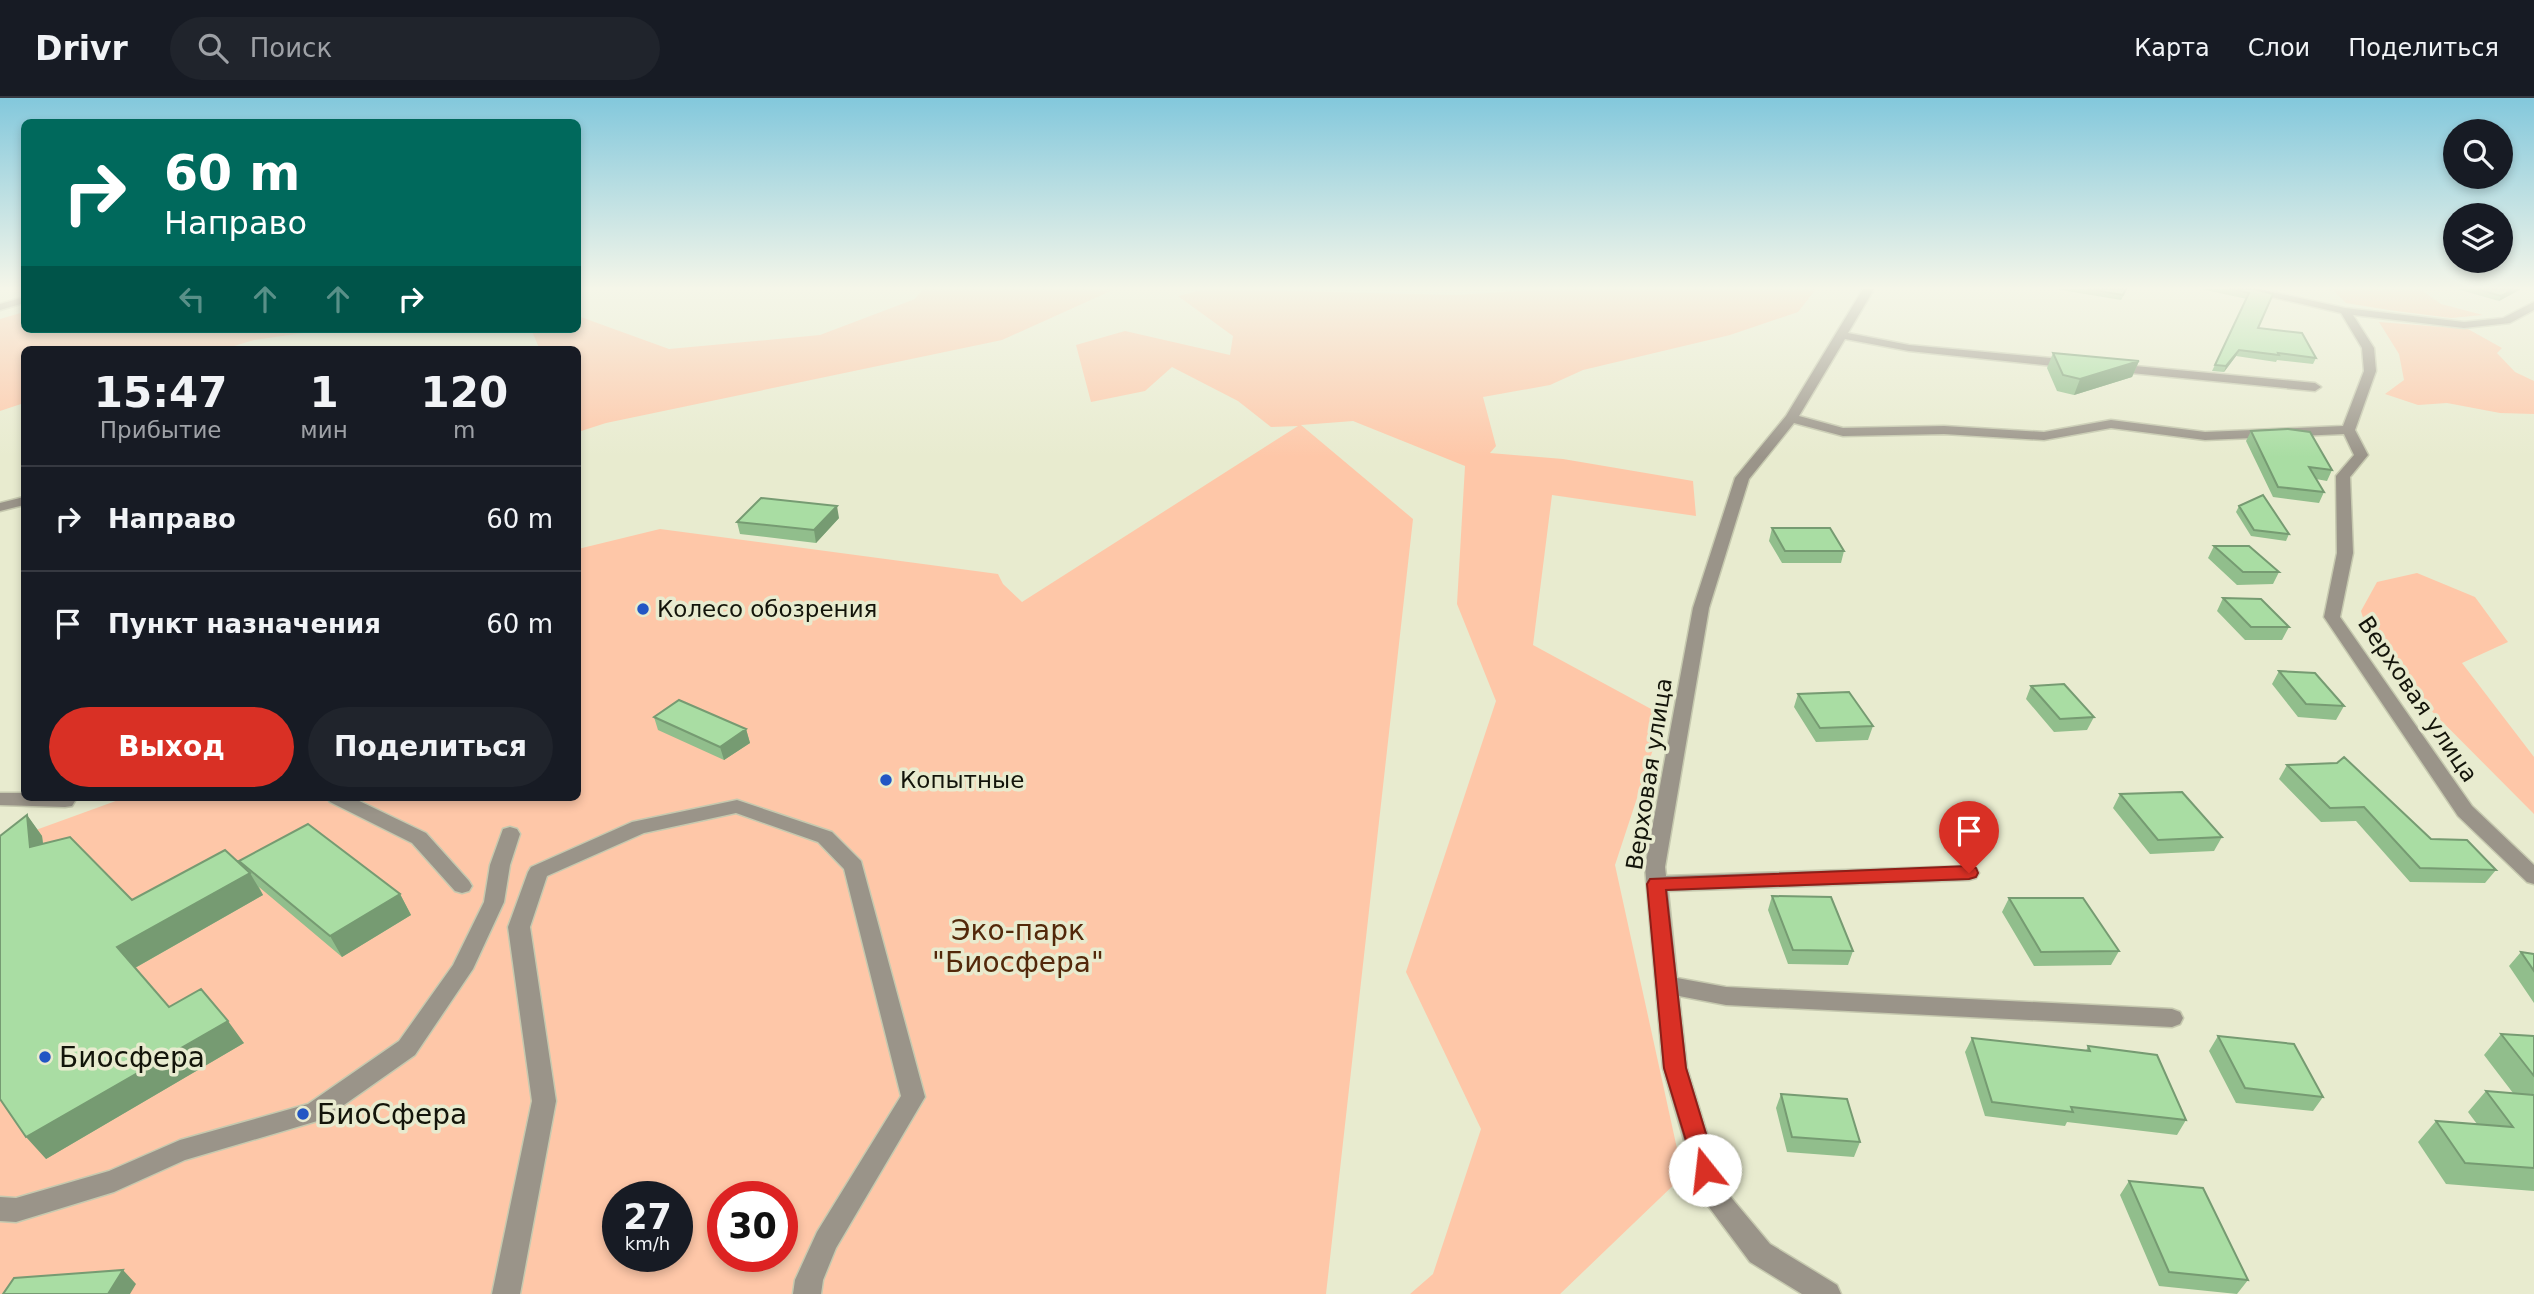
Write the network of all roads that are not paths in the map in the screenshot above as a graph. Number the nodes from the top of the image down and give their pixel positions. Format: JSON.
{"nodes":[{"id":1,"x":1837,"y":345,"type":"edge"},
{"id":2,"x":1893,"y":345,"type":"edge"},
{"id":3,"x":2366,"y":345,"type":"edge"},
{"id":4,"x":2085,"y":365,"type":"edge"},
{"id":5,"x":2098,"y":366,"type":"edge"},
{"id":6,"x":2315,"y":387,"type":"dead end"},
{"id":7,"x":1791,"y":418,"type":"junction"},
{"id":8,"x":2348,"y":430,"type":"junction"},
{"id":9,"x":21,"y":502,"type":"edge"},
{"id":10,"x":0,"y":507,"type":"edge"},
{"id":11,"x":0,"y":799,"type":"edge"},
{"id":12,"x":21,"y":800,"type":"edge"},
{"id":13,"x":343,"y":801,"type":"edge"},
{"id":14,"x":510,"y":834,"type":"dead end"},
{"id":15,"x":1969,"y":873,"type":"dead end"},
{"id":16,"x":2534,"y":877,"type":"edge"},
{"id":17,"x":1656,"y":884,"type":"junction"},
{"id":18,"x":462,"y":886,"type":"dead end"},
{"id":19,"x":1667,"y":985,"type":"junction"},
{"id":20,"x":2172,"y":1018,"type":"dead end"},
{"id":21,"x":0,"y":1209,"type":"edge"},
{"id":22,"x":506,"y":1294,"type":"edge"},
{"id":23,"x":807,"y":1294,"type":"edge"},
{"id":24,"x":1828,"y":1294,"type":"edge"}],
"edges":[{"from":1,"to":7,"type":"street","name":"Верховая улица"},
{"from":2,"to":4,"type":"street"},
{"from":3,"to":8,"type":"street"},
{"from":5,"to":6,"type":"street"},
{"from":7,"to":8,"type":"street"},
{"from":7,"to":17,"type":"street","name":"Верховая улица"},
{"from":8,"to":16,"type":"street","name":"Верховая улица"},
{"from":9,"to":10,"type":"street"},
{"from":11,"to":12,"type":"street"},
{"from":13,"to":18,"type":"street"},
{"from":14,"to":21,"type":"street"},
{"from":15,"to":17,"type":"street"},
{"from":17,"to":19,"type":"street","name":"Верховая улица"},
{"from":19,"to":20,"type":"street"},
{"from":19,"to":24,"type":"street","name":"Верховая улица"},
{"from":22,"to":23,"type":"street"}]}
